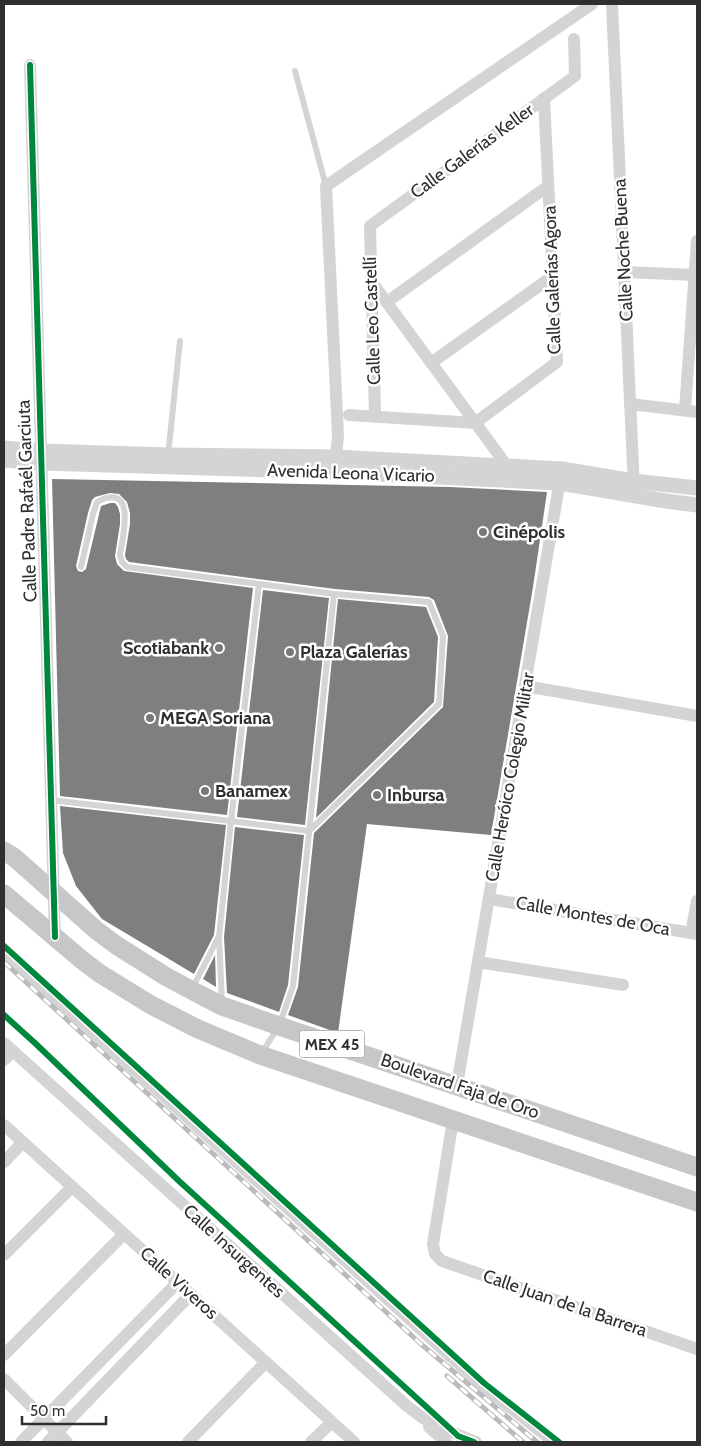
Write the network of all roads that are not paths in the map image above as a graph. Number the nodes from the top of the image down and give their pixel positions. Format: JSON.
{"nodes":[{"id":1,"x":592,"y":4,"type":"edge"},
{"id":2,"x":612,"y":4,"type":"edge"},
{"id":3,"x":574,"y":39,"type":"dead end"},
{"id":4,"x":30,"y":65,"type":"dead end"},
{"id":5,"x":295,"y":71,"type":"dead end"},
{"id":6,"x":544,"y":98,"type":"junction"},
{"id":7,"x":326,"y":186,"type":"junction"},
{"id":8,"x":548,"y":186,"type":"junction"},
{"id":9,"x":370,"y":226,"type":"joint"},
{"id":10,"x":697,"y":241,"type":"edge"},
{"id":11,"x":624,"y":272,"type":"junction"},
{"id":12,"x":695,"y":275,"type":"junction"},
{"id":13,"x":553,"y":276,"type":"junction"},
{"id":14,"x":371,"y":281,"type":"junction"},
{"id":15,"x":387,"y":302,"type":"junction"},
{"id":16,"x":180,"y":341,"type":"dead end"},
{"id":17,"x":431,"y":363,"type":"junction"},
{"id":18,"x":630,"y":404,"type":"junction"},
{"id":19,"x":691,"y":411,"type":"edge"},
{"id":20,"x":349,"y":414,"type":"dead end"},
{"id":21,"x":375,"y":415,"type":"junction"},
{"id":22,"x":475,"y":423,"type":"junction"},
{"id":23,"x":4,"y":448,"type":"edge"},
{"id":24,"x":41,"y":457,"type":"junction"},
{"id":25,"x":4,"y":460,"type":"edge"},
{"id":26,"x":167,"y":461,"type":"junction"},
{"id":27,"x":335,"y":464,"type":"junction"},
{"id":28,"x":507,"y":466,"type":"junction"},
{"id":29,"x":561,"y":476,"type":"junction"},
{"id":30,"x":634,"y":488,"type":"junction"},
{"id":31,"x":697,"y":488,"type":"edge"},
{"id":32,"x":697,"y":505,"type":"edge"},
{"id":33,"x":81,"y":567,"type":"dead end"},
{"id":34,"x":258,"y":584,"type":"junction"},
{"id":35,"x":334,"y":594,"type":"junction"},
{"id":36,"x":525,"y":686,"type":"junction"},
{"id":37,"x":697,"y":716,"type":"edge"},
{"id":38,"x":51,"y":800,"type":"junction"},
{"id":39,"x":231,"y":821,"type":"junction"},
{"id":40,"x":309,"y":831,"type":"junction"},
{"id":41,"x":4,"y":851,"type":"edge"},
{"id":42,"x":54,"y":892,"type":"junction"},
{"id":43,"x":4,"y":894,"type":"edge"},
{"id":44,"x":489,"y":899,"type":"junction"},
{"id":45,"x":697,"y":902,"type":"edge"},
{"id":46,"x":96,"y":930,"type":"junction"},
{"id":47,"x":694,"y":934,"type":"edge"},
{"id":48,"x":218,"y":936,"type":"junction"},
{"id":49,"x":55,"y":937,"type":"junction"},
{"id":50,"x":4,"y":951,"type":"edge"},
{"id":51,"x":82,"y":960,"type":"junction"},
{"id":52,"x":478,"y":962,"type":"junction"},
{"id":53,"x":623,"y":986,"type":"dead end"},
{"id":54,"x":191,"y":990,"type":"junction"},
{"id":55,"x":222,"y":1006,"type":"junction"},
{"id":56,"x":280,"y":1026,"type":"junction"},
{"id":57,"x":7,"y":1051,"type":"edge"},
{"id":58,"x":260,"y":1055,"type":"junction"},
{"id":59,"x":457,"y":1085,"type":"junction"},
{"id":60,"x":453,"y":1120,"type":"junction"},
{"id":61,"x":4,"y":1125,"type":"edge"},
{"id":62,"x":23,"y":1142,"type":"junction"},
{"id":63,"x":4,"y":1162,"type":"edge"},
{"id":64,"x":697,"y":1167,"type":"edge"},
{"id":65,"x":72,"y":1186,"type":"junction"},
{"id":66,"x":697,"y":1202,"type":"edge"},
{"id":67,"x":124,"y":1234,"type":"junction"},
{"id":68,"x":4,"y":1255,"type":"edge"},
{"id":69,"x":178,"y":1282,"type":"junction"},
{"id":70,"x":191,"y":1294,"type":"junction"},
{"id":71,"x":697,"y":1349,"type":"edge"},
{"id":72,"x":4,"y":1355,"type":"edge"},
{"id":73,"x":266,"y":1362,"type":"junction"},
{"id":74,"x":4,"y":1379,"type":"edge"},
{"id":75,"x":407,"y":1406,"type":"junction"},
{"id":76,"x":44,"y":1419,"type":"junction"},
{"id":77,"x":332,"y":1422,"type":"junction"},
{"id":78,"x":57,"y":1433,"type":"junction"},
{"id":79,"x":21,"y":1442,"type":"edge"},
{"id":80,"x":48,"y":1442,"type":"edge"},
{"id":81,"x":67,"y":1442,"type":"edge"},
{"id":82,"x":188,"y":1442,"type":"edge"},
{"id":83,"x":312,"y":1442,"type":"edge"},
{"id":84,"x":354,"y":1442,"type":"edge"},
{"id":85,"x":446,"y":1442,"type":"edge"},
{"id":86,"x":476,"y":1442,"type":"edge"},
{"id":87,"x":554,"y":1442,"type":"edge"}],
"edges":[{"from":1,"to":7,"type":"street"},
{"from":2,"to":11,"type":"street","name":"Calle Noche Buena"},
{"from":3,"to":6,"type":"street","name":"Calle Galerías Keller"},
{"from":4,"to":24,"type":"street","name":"Calle Padre Rafaél Garciuta"},
{"from":5,"to":7,"type":"lane"},
{"from":6,"to":8,"type":"street","name":"Calle Galerías Agora"},
{"from":6,"to":9,"type":"street","name":"Calle Galerías Keller"},
{"from":7,"to":27,"type":"street"},
{"from":8,"to":13,"type":"street","name":"Calle Galerías Agora"},
{"from":8,"to":15,"type":"street"},
{"from":9,"to":14,"type":"street","name":"Calle Leo Castellí"},
{"from":10,"to":12,"type":"street"},
{"from":11,"to":12,"type":"street"},
{"from":11,"to":18,"type":"street","name":"Calle Noche Buena"},
{"from":12,"to":19,"type":"street"},
{"from":13,"to":17,"type":"street"},
{"from":13,"to":22,"type":"street","name":"Calle Galerías Agora"},
{"from":14,"to":15,"type":"street"},
{"from":14,"to":21,"type":"street","name":"Calle Leo Castellí"},
{"from":15,"to":17,"type":"street"},
{"from":16,"to":26,"type":"lane"},
{"from":17,"to":22,"type":"street"},
{"from":18,"to":19,"type":"street"},
{"from":18,"to":30,"type":"street","name":"Calle Noche Buena"},
{"from":20,"to":21,"type":"street"},
{"from":21,"to":22,"type":"street"},
{"from":22,"to":28,"type":"street"},
{"from":23,"to":24,"type":"street","name":"Avenida Leona Vicario"},
{"from":24,"to":25,"type":"street","name":"Avenida Leona Vicario"},
{"from":24,"to":26,"type":"street","name":"Avenida Leona Vicario"},
{"from":24,"to":38,"type":"street","name":"Calle Padre Rafaél Garciuta"},
{"from":26,"to":27,"type":"street","name":"Avenida Leona Vicario"},
{"from":27,"to":28,"type":"street","name":"Avenida Leona Vicario"},
{"from":27,"to":29,"type":"street","name":"Avenida Leona Vicario"},
{"from":28,"to":29,"type":"street","name":"Avenida Leona Vicario"},
{"from":29,"to":30,"type":"street","name":"Avenida Leona Vicario"},
{"from":29,"to":36,"type":"street","name":"Calle Heróico Colegio Militar"},
{"from":30,"to":31,"type":"street","name":"Avenida Leona Vicario"},
{"from":30,"to":32,"type":"street","name":"Avenida Leona Vicario"},
{"from":33,"to":34,"type":"lane"},
{"from":34,"to":35,"type":"lane"},
{"from":34,"to":39,"type":"lane"},
{"from":35,"to":40,"type":"lane"},
{"from":35,"to":40,"type":"lane"},
{"from":36,"to":37,"type":"street"},
{"from":36,"to":44,"type":"street","name":"Calle Heróico Colegio Militar"},
{"from":38,"to":39,"type":"lane"},
{"from":38,"to":42,"type":"street","name":"Calle Padre Rafaél Garciuta"},
{"from":39,"to":40,"type":"lane"},
{"from":39,"to":48,"type":"lane"},
{"from":40,"to":56,"type":"lane"},
{"from":41,"to":42,"type":"main road","name":"Boulevard Faja de Oro","number":"MEX 45"},
{"from":42,"to":46,"type":"main road","name":"Boulevard Faja de Oro","number":"MEX 45"},
{"from":42,"to":49,"type":"street","name":"Calle Padre Rafaél Garciuta"},
{"from":43,"to":49,"type":"main road","name":"Boulevard Faja de Oro","number":"MEX 45"},
{"from":44,"to":47,"type":"street","name":"Calle Montes de Oca"},
{"from":44,"to":52,"type":"street","name":"Calle Heróico Colegio Militar"},
{"from":45,"to":47,"type":"street"},
{"from":46,"to":51,"type":"main road"},
{"from":46,"to":54,"type":"main road","name":"Boulevard Faja de Oro","number":"MEX 45"},
{"from":48,"to":54,"type":"lane"},
{"from":48,"to":55,"type":"lane"},
{"from":49,"to":51,"type":"main road","name":"Boulevard Faja de Oro","number":"MEX 45"},
{"from":50,"to":87,"type":"street"},
{"from":51,"to":58,"type":"main road","name":"Boulevard Faja de Oro","number":"MEX 45"},
{"from":52,"to":53,"type":"street"},
{"from":52,"to":59,"type":"street","name":"Calle Heróico Colegio Militar"},
{"from":54,"to":55,"type":"main road","name":"Boulevard Faja de Oro","number":"MEX 45"},
{"from":55,"to":56,"type":"main road","name":"Boulevard Faja de Oro","number":"MEX 45"},
{"from":56,"to":58,"type":"lane"},
{"from":56,"to":59,"type":"main road","name":"Boulevard Faja de Oro","number":"MEX 45"},
{"from":57,"to":75,"type":"street","name":"Calle Insurgentes"},
{"from":58,"to":60,"type":"main road","name":"Boulevard Faja de Oro","number":"MEX 45"},
{"from":59,"to":64,"type":"main road","name":"Boulevard Faja de Oro","number":"MEX 45"},
{"from":60,"to":66,"type":"main road","name":"Boulevard Faja de Oro","number":"MEX 45"},
{"from":60,"to":71,"type":"street","name":"Calle Juan de la Barrera"},
{"from":61,"to":62,"type":"street","name":"Calle Viveros"},
{"from":62,"to":63,"type":"street"},
{"from":62,"to":65,"type":"street","name":"Calle Viveros"},
{"from":65,"to":67,"type":"street","name":"Calle Viveros"},
{"from":65,"to":68,"type":"street"},
{"from":67,"to":69,"type":"street","name":"Calle Viveros"},
{"from":67,"to":72,"type":"street"},
{"from":69,"to":70,"type":"street","name":"Calle Viveros"},
{"from":69,"to":76,"type":"street"},
{"from":70,"to":73,"type":"street","name":"Calle Viveros"},
{"from":70,"to":78,"type":"street"},
{"from":73,"to":77,"type":"street","name":"Calle Viveros"},
{"from":73,"to":82,"type":"street"},
{"from":74,"to":76,"type":"street"},
{"from":75,"to":85,"type":"street"},
{"from":75,"to":86,"type":"street","name":"Calle Insurgentes"},
{"from":76,"to":78,"type":"street"},
{"from":76,"to":79,"type":"street"},
{"from":77,"to":83,"type":"street"},
{"from":77,"to":84,"type":"street","name":"Calle Viveros"},
{"from":78,"to":80,"type":"street"},
{"from":78,"to":81,"type":"street"}]}
